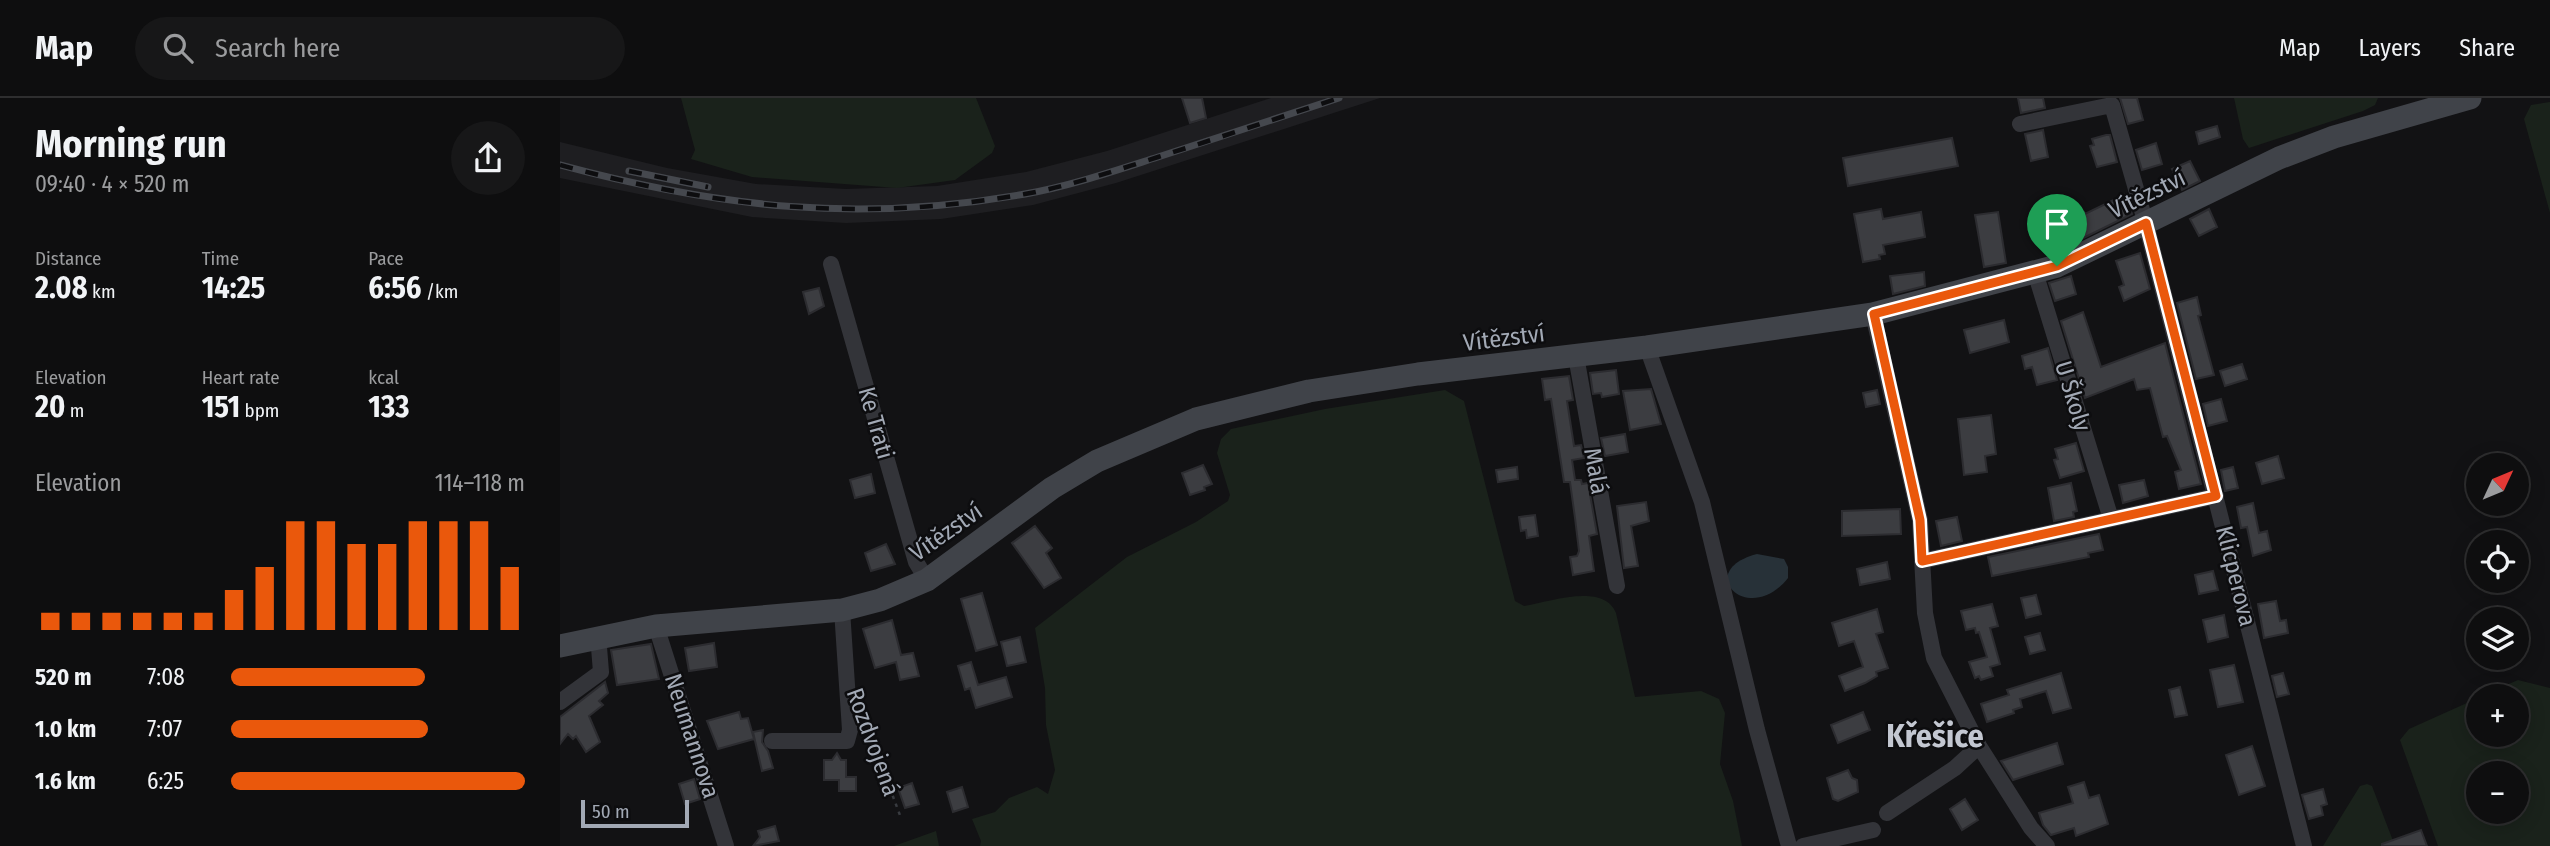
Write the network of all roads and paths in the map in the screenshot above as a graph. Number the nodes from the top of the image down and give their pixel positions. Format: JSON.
{"nodes":[{"id":1,"x":2470,"y":98,"type":"edge"},
{"id":2,"x":2020,"y":124,"type":"dead end"},
{"id":3,"x":2146,"y":223,"type":"junction"},
{"id":4,"x":831,"y":264,"type":"dead end"},
{"id":5,"x":2035,"y":272,"type":"junction"},
{"id":6,"x":1874,"y":314,"type":"junction"},
{"id":7,"x":1647,"y":347,"type":"junction"},
{"id":8,"x":1576,"y":355,"type":"junction"},
{"id":9,"x":2216,"y":496,"type":"junction"},
{"id":10,"x":2111,"y":519,"type":"junction"},
{"id":11,"x":1922,"y":561,"type":"junction"},
{"id":12,"x":927,"y":580,"type":"junction"},
{"id":13,"x":1617,"y":586,"type":"dead end"},
{"id":14,"x":842,"y":610,"type":"junction"},
{"id":15,"x":656,"y":626,"type":"junction"},
{"id":16,"x":598,"y":635,"type":"junction"},
{"id":17,"x":560,"y":646,"type":"edge"},
{"id":18,"x":560,"y":702,"type":"edge"},
{"id":19,"x":863,"y":716,"type":"dead end"},
{"id":20,"x":772,"y":741,"type":"dead end"},
{"id":21,"x":1979,"y":746,"type":"junction"},
{"id":22,"x":1887,"y":813,"type":"dead end"},
{"id":23,"x":901,"y":818,"type":"dead end"},
{"id":24,"x":1873,"y":830,"type":"dead end"},
{"id":25,"x":726,"y":846,"type":"edge"},
{"id":26,"x":1789,"y":846,"type":"edge"},
{"id":27,"x":1803,"y":846,"type":"edge"},
{"id":28,"x":2047,"y":846,"type":"edge"},
{"id":29,"x":2304,"y":846,"type":"edge"}],
"edges":[{"from":1,"to":3,"type":"main road","name":"Vítězství"},
{"from":2,"to":3,"type":"street","name":"Klicperova"},
{"from":3,"to":5,"type":"main road","name":"Vítězství"},
{"from":3,"to":9,"type":"street","name":"Klicperova"},
{"from":4,"to":12,"type":"street","name":"Ke Trati"},
{"from":5,"to":6,"type":"main road","name":"Vítězství"},
{"from":5,"to":10,"type":"street","name":"U Školy"},
{"from":6,"to":7,"type":"main road","name":"Vítězství"},
{"from":6,"to":11,"type":"street"},
{"from":7,"to":8,"type":"main road","name":"Vítězství"},
{"from":7,"to":26,"type":"street"},
{"from":8,"to":12,"type":"main road","name":"Vítězství"},
{"from":8,"to":13,"type":"street","name":"Malá"},
{"from":9,"to":10,"type":"street"},
{"from":9,"to":29,"type":"street","name":"Klicperova"},
{"from":10,"to":11,"type":"street"},
{"from":11,"to":21,"type":"street"},
{"from":12,"to":14,"type":"main road","name":"Vítězství"},
{"from":14,"to":15,"type":"main road","name":"Vítězství"},
{"from":14,"to":20,"type":"street","name":"Rozdvojená"},
{"from":15,"to":16,"type":"main road","name":"Vítězství"},
{"from":15,"to":25,"type":"street","name":"Neumannova"},
{"from":16,"to":17,"type":"main road","name":"Vítězství"},
{"from":16,"to":18,"type":"street"},
{"from":19,"to":23,"type":"path","name":"Rozdvojená"},
{"from":21,"to":22,"type":"street"},
{"from":21,"to":28,"type":"street"},
{"from":24,"to":27,"type":"street"}]}
